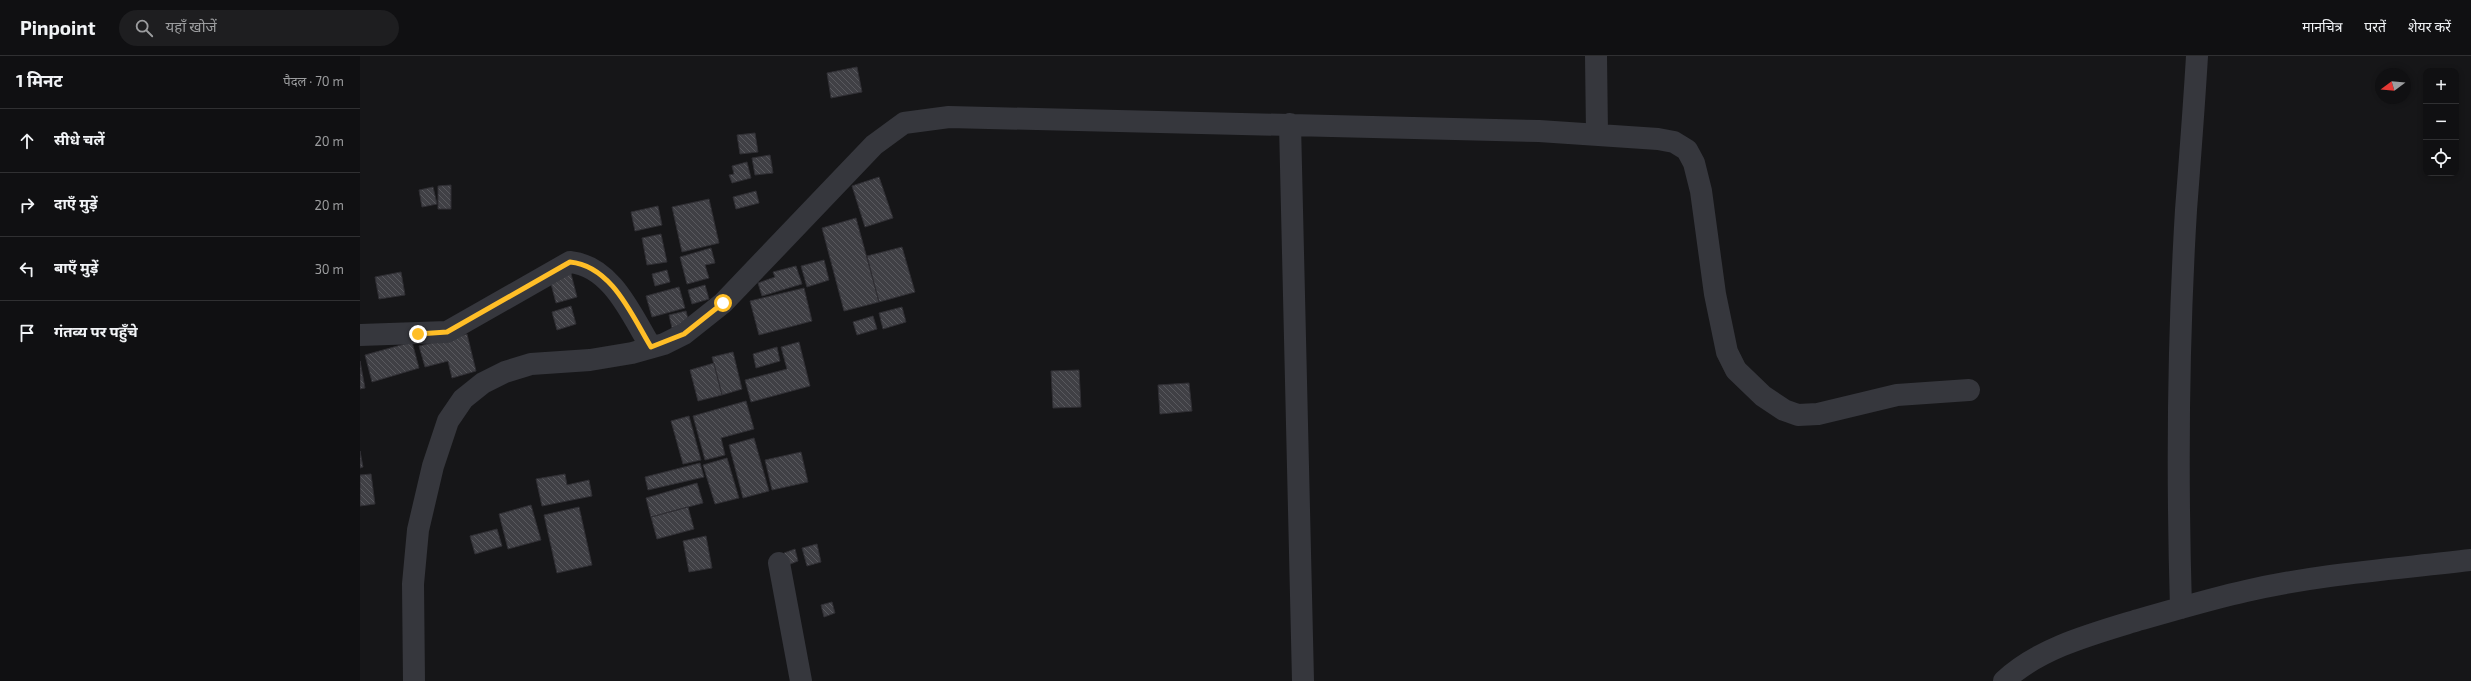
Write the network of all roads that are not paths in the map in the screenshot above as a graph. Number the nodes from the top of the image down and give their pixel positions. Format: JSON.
{"nodes":[{"id":1,"x":1596,"y":56,"type":"edge"},
{"id":2,"x":2197,"y":56,"type":"edge"},
{"id":3,"x":1290,"y":124,"type":"junction"},
{"id":4,"x":1597,"y":133,"type":"junction"},
{"id":5,"x":360,"y":335,"type":"edge"},
{"id":6,"x":651,"y":347,"type":"junction"},
{"id":7,"x":1969,"y":390,"type":"dead end"},
{"id":8,"x":2471,"y":560,"type":"edge"},
{"id":9,"x":779,"y":563,"type":"dead end"},
{"id":10,"x":2181,"y":608,"type":"junction"},
{"id":11,"x":414,"y":681,"type":"edge"},
{"id":12,"x":801,"y":681,"type":"edge"},
{"id":13,"x":1303,"y":681,"type":"edge"},
{"id":14,"x":2004,"y":681,"type":"edge"}],
"edges":[{"from":1,"to":4,"type":"street"},
{"from":2,"to":10,"type":"street"},
{"from":3,"to":4,"type":"street"},
{"from":3,"to":6,"type":"street"},
{"from":3,"to":13,"type":"street"},
{"from":4,"to":7,"type":"street"},
{"from":5,"to":6,"type":"street"},
{"from":6,"to":11,"type":"street"},
{"from":8,"to":10,"type":"street"},
{"from":9,"to":12,"type":"street"},
{"from":10,"to":14,"type":"street"}]}
